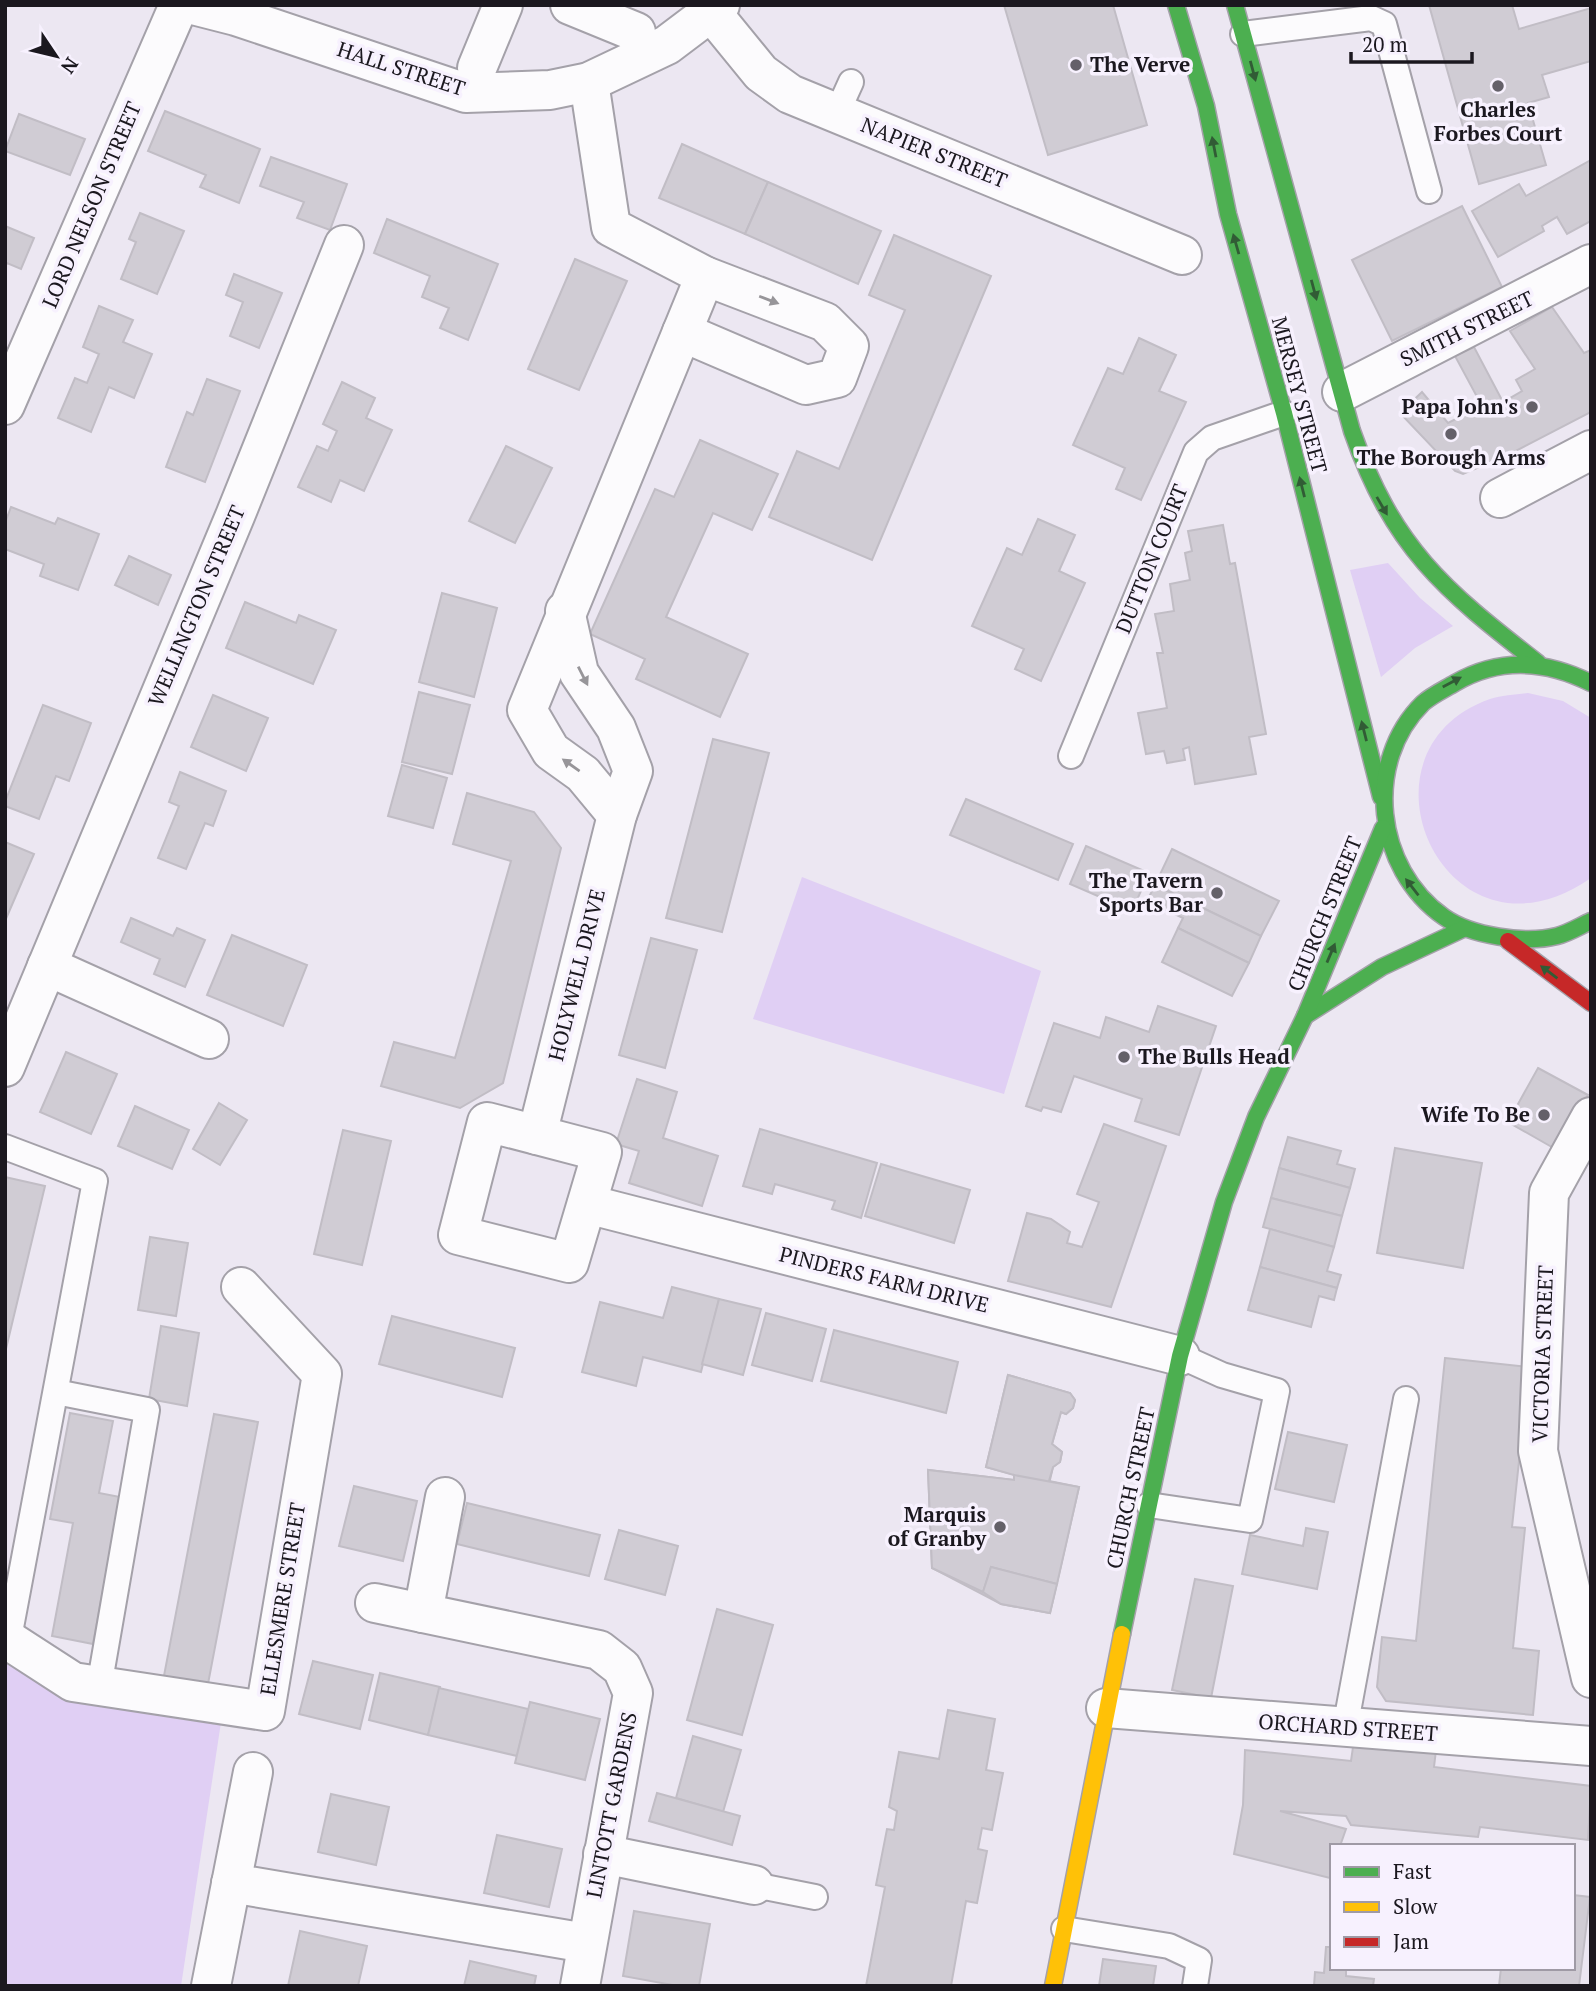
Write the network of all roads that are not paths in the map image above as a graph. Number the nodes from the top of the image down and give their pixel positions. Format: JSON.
{"nodes":[{"id":1,"x":179,"y":5,"type":"edge"},
{"id":2,"x":193,"y":5,"type":"edge"},
{"id":3,"x":503,"y":5,"type":"edge"},
{"id":4,"x":570,"y":5,"type":"edge"},
{"id":5,"x":1176,"y":5,"type":"edge"},
{"id":6,"x":1235,"y":5,"type":"edge"},
{"id":7,"x":716,"y":9,"type":"edge"},
{"id":8,"x":636,"y":32,"type":"dead end"},
{"id":9,"x":1243,"y":34,"type":"junction"},
{"id":10,"x":477,"y":68,"type":"dead end"},
{"id":11,"x":589,"y":82,"type":"junction"},
{"id":12,"x":1429,"y":191,"type":"dead end"},
{"id":13,"x":344,"y":245,"type":"dead end"},
{"id":14,"x":1182,"y":255,"type":"dead end"},
{"id":15,"x":1591,"y":264,"type":"edge"},
{"id":16,"x":705,"y":276,"type":"junction"},
{"id":17,"x":682,"y":332,"type":"junction"},
{"id":18,"x":1342,"y":392,"type":"junction"},
{"id":19,"x":5,"y":405,"type":"edge"},
{"id":20,"x":1284,"y":413,"type":"junction"},
{"id":21,"x":1590,"y":452,"type":"edge"},
{"id":22,"x":1500,"y":498,"type":"dead end"},
{"id":23,"x":565,"y":611,"type":"junction"},
{"id":24,"x":1572,"y":671,"type":"edge"},
{"id":25,"x":1071,"y":756,"type":"dead end"},
{"id":26,"x":1381,"y":797,"type":"junction"},
{"id":27,"x":617,"y":815,"type":"junction"},
{"id":28,"x":1383,"y":828,"type":"junction"},
{"id":29,"x":1591,"y":921,"type":"edge"},
{"id":30,"x":1463,"y":929,"type":"junction"},
{"id":31,"x":1508,"y":941,"type":"junction"},
{"id":32,"x":47,"y":966,"type":"junction"},
{"id":33,"x":1591,"y":1003,"type":"edge"},
{"id":34,"x":1305,"y":1016,"type":"junction"},
{"id":35,"x":209,"y":1039,"type":"dead end"},
{"id":36,"x":5,"y":1067,"type":"edge"},
{"id":37,"x":1591,"y":1117,"type":"edge"},
{"id":38,"x":537,"y":1135,"type":"junction"},
{"id":39,"x":5,"y":1147,"type":"edge"},
{"id":40,"x":587,"y":1204,"type":"junction"},
{"id":41,"x":241,"y":1287,"type":"dead end"},
{"id":42,"x":1181,"y":1356,"type":"junction"},
{"id":43,"x":56,"y":1392,"type":"junction"},
{"id":44,"x":1406,"y":1399,"type":"dead end"},
{"id":45,"x":445,"y":1497,"type":"dead end"},
{"id":46,"x":1149,"y":1505,"type":"junction"},
{"id":47,"x":375,"y":1603,"type":"dead end"},
{"id":48,"x":424,"y":1613,"type":"junction"},
{"id":49,"x":7,"y":1638,"type":"edge"},
{"id":50,"x":1591,"y":1678,"type":"edge"},
{"id":51,"x":99,"y":1687,"type":"junction"},
{"id":52,"x":1106,"y":1708,"type":"junction"},
{"id":53,"x":1345,"y":1728,"type":"junction"},
{"id":54,"x":1591,"y":1746,"type":"edge"},
{"id":55,"x":253,"y":1773,"type":"dead end"},
{"id":56,"x":603,"y":1854,"type":"junction"},
{"id":57,"x":231,"y":1883,"type":"junction"},
{"id":58,"x":754,"y":1885,"type":"joint"},
{"id":59,"x":815,"y":1897,"type":"dead end"},
{"id":60,"x":1063,"y":1929,"type":"junction"},
{"id":61,"x":586,"y":1943,"type":"junction"},
{"id":62,"x":211,"y":1986,"type":"edge"},
{"id":63,"x":580,"y":1986,"type":"edge"},
{"id":64,"x":1053,"y":1986,"type":"edge"},
{"id":65,"x":1195,"y":1986,"type":"edge"}],
"edges":[{"from":1,"to":19,"type":"street","name":"LORD NELSON STREET"},
{"from":2,"to":11,"type":"street","name":"HALL STREET"},
{"from":3,"to":10,"type":"street"},
{"from":4,"to":8,"type":"street"},
{"from":20,"to":5,"type":"main road","name":"MERSEY STREET","one_way":true},
{"from":6,"to":9,"type":"main road","name":"MERSEY STREET"},
{"from":7,"to":11,"type":"street","name":"HALL STREET"},
{"from":7,"to":14,"type":"street","name":"NAPIER STREET"},
{"from":9,"to":12,"type":"lane"},
{"from":9,"to":18,"type":"main road","name":"MERSEY STREET","one_way":true},
{"from":11,"to":16,"type":"street"},
{"from":13,"to":32,"type":"street","name":"WELLINGTON STREET"},
{"from":15,"to":18,"type":"street","name":"SMITH STREET"},
{"from":16,"to":17,"type":"street"},
{"from":16,"to":17,"type":"street","one_way":true},
{"from":17,"to":23,"type":"street"},
{"from":18,"to":24,"type":"main road","name":"MERSEY STREET","one_way":true},
{"from":20,"to":25,"type":"lane","name":"DUTTON COURT"},
{"from":26,"to":20,"type":"main road","name":"MERSEY STREET","one_way":true},
{"from":21,"to":22,"type":"street"},
{"from":23,"to":27,"type":"street","name":"HOLYWELL DRIVE","one_way":true},
{"from":27,"to":23,"type":"street","one_way":true},
{"from":26,"to":24,"type":"main road","one_way":true},
{"from":26,"to":28,"type":"main road"},
{"from":27,"to":38,"type":"street","name":"HOLYWELL DRIVE"},
{"from":30,"to":28,"type":"main road","one_way":true},
{"from":34,"to":28,"type":"main road","name":"CHURCH STREET","one_way":true},
{"from":29,"to":31,"type":"main road"},
{"from":30,"to":31,"type":"main road"},
{"from":30,"to":34,"type":"main road","name":"CHURCH STREET"},
{"from":33,"to":31,"type":"main road","one_way":true},
{"from":32,"to":35,"type":"street"},
{"from":32,"to":36,"type":"street","name":"WELLINGTON STREET"},
{"from":34,"to":42,"type":"main road","name":"CHURCH STREET"},
{"from":37,"to":50,"type":"street","name":"VICTORIA STREET"},
{"from":38,"to":40,"type":"street"},
{"from":38,"to":40,"type":"street"},
{"from":39,"to":43,"type":"lane"},
{"from":40,"to":42,"type":"street","name":"PINDERS FARM DRIVE"},
{"from":41,"to":51,"type":"street","name":"ELLESMERE STREET"},
{"from":42,"to":46,"type":"main road","name":"CHURCH STREET"},
{"from":42,"to":46,"type":"lane"},
{"from":43,"to":49,"type":"lane"},
{"from":43,"to":51,"type":"lane"},
{"from":44,"to":53,"type":"lane"},
{"from":45,"to":48,"type":"street"},
{"from":46,"to":52,"type":"main road","name":"CHURCH STREET"},
{"from":47,"to":48,"type":"street","name":"LINTOTT GARDENS"},
{"from":48,"to":56,"type":"street","name":"LINTOTT GARDENS"},
{"from":49,"to":51,"type":"street","name":"ELLESMERE STREET"},
{"from":52,"to":53,"type":"street","name":"ORCHARD STREET"},
{"from":52,"to":60,"type":"main road","name":"CHURCH STREET"},
{"from":53,"to":54,"type":"street","name":"ORCHARD STREET"},
{"from":55,"to":57,"type":"street"},
{"from":56,"to":58,"type":"street"},
{"from":56,"to":61,"type":"street","name":"LINTOTT GARDENS"},
{"from":57,"to":61,"type":"street"},
{"from":57,"to":62,"type":"street"},
{"from":58,"to":59,"type":"lane"},
{"from":60,"to":64,"type":"main road","name":"CHURCH STREET"},
{"from":60,"to":65,"type":"lane"},
{"from":61,"to":63,"type":"street","name":"LINTOTT GARDENS"}]}
